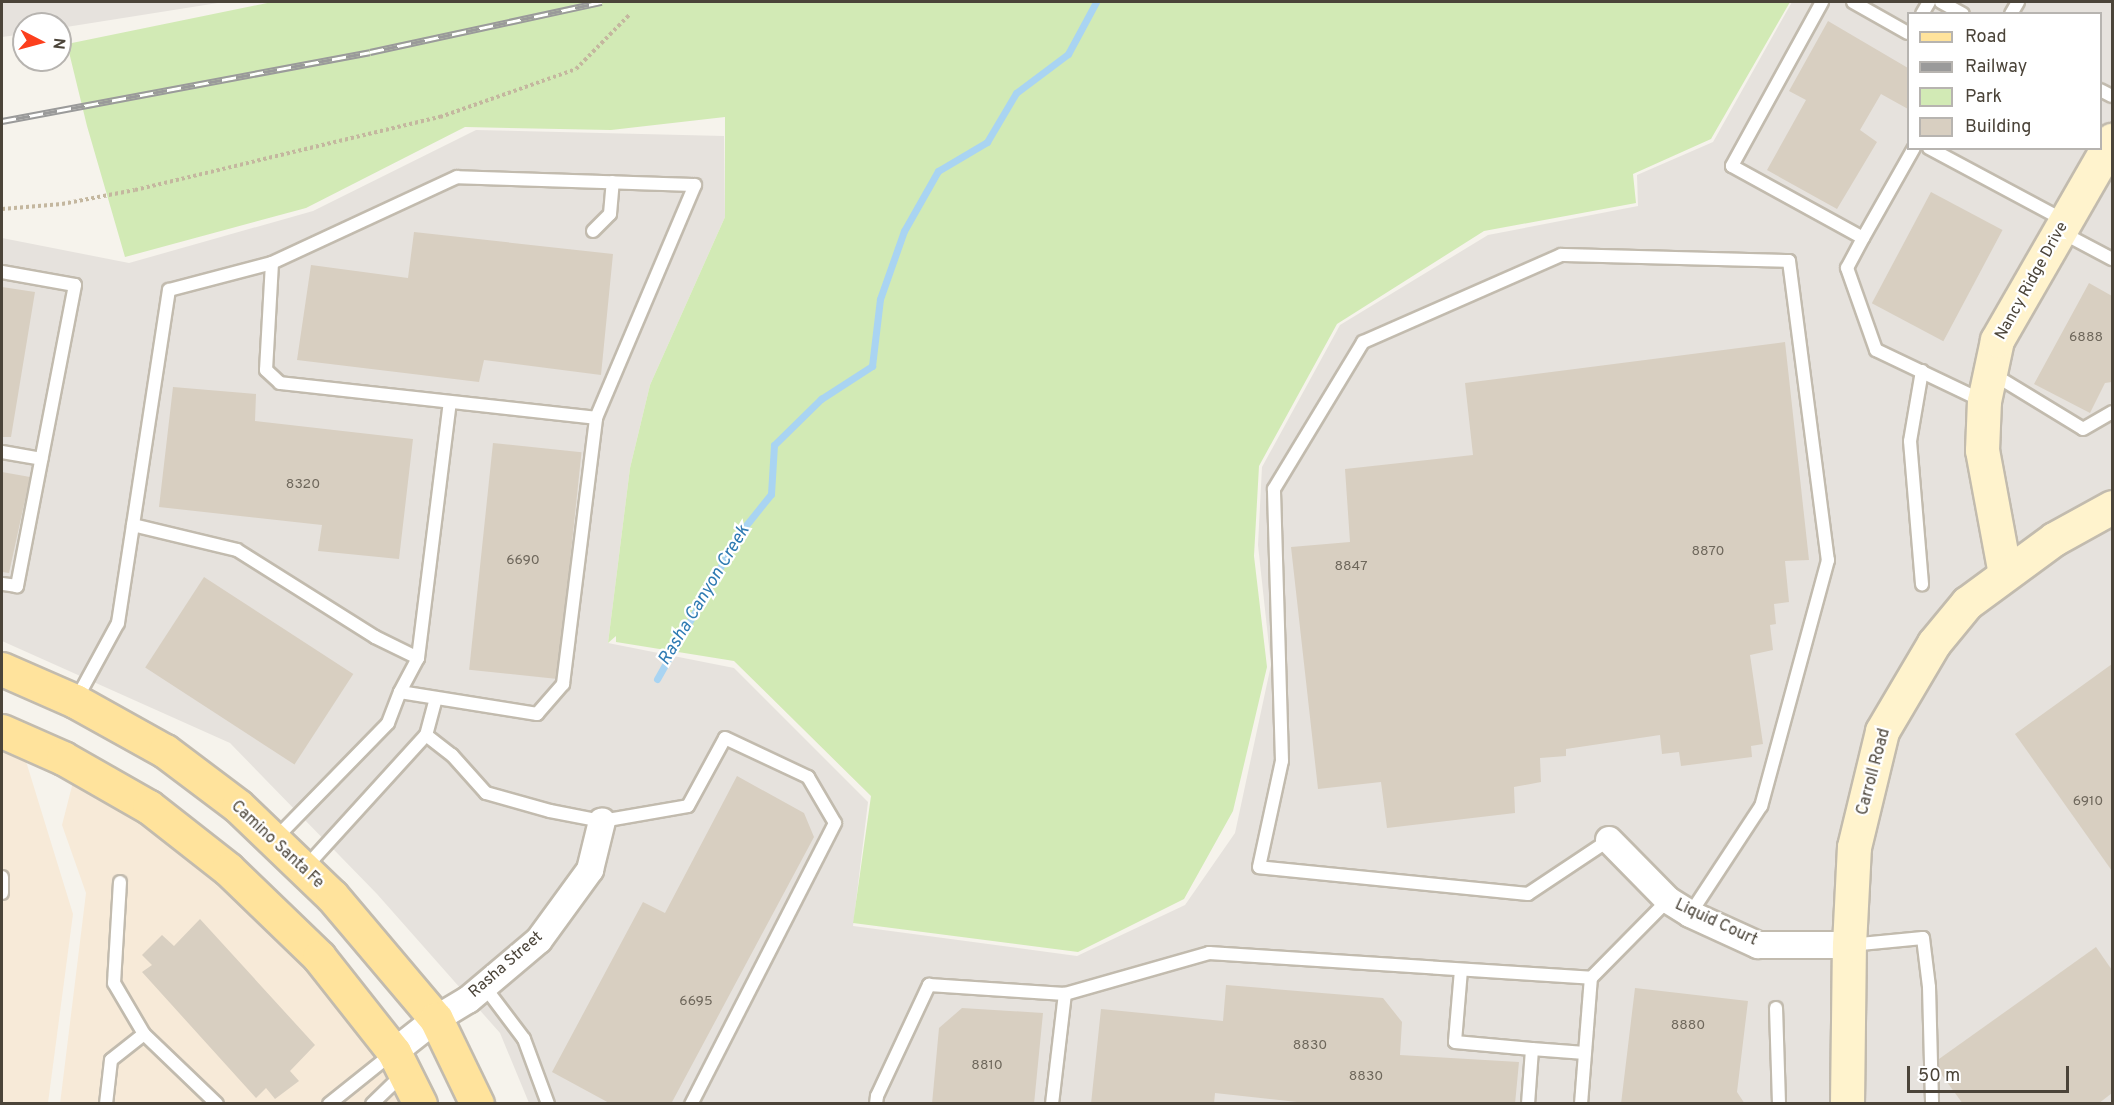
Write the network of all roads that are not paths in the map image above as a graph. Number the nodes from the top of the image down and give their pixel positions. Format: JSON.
{"nodes":[{"id":1,"x":1822,"y":2,"type":"edge"},
{"id":2,"x":1853,"y":2,"type":"edge"},
{"id":3,"x":1941,"y":2,"type":"edge"},
{"id":4,"x":1959,"y":12,"type":"edge"},
{"id":5,"x":1907,"y":32,"type":"edge"},
{"id":6,"x":2112,"y":140,"type":"edge"},
{"id":7,"x":1913,"y":150,"type":"edge"},
{"id":8,"x":1932,"y":150,"type":"edge"},
{"id":9,"x":612,"y":182,"type":"junction"},
{"id":10,"x":2063,"y":226,"type":"junction"},
{"id":11,"x":593,"y":231,"type":"dead end"},
{"id":12,"x":1863,"y":238,"type":"junction"},
{"id":13,"x":2112,"y":259,"type":"edge"},
{"id":14,"x":272,"y":263,"type":"junction"},
{"id":15,"x":2,"y":272,"type":"edge"},
{"id":16,"x":1922,"y":371,"type":"junction"},
{"id":17,"x":1987,"y":387,"type":"junction"},
{"id":18,"x":450,"y":402,"type":"junction"},
{"id":19,"x":2112,"y":412,"type":"edge"},
{"id":20,"x":596,"y":418,"type":"junction"},
{"id":21,"x":2,"y":452,"type":"edge"},
{"id":22,"x":41,"y":459,"type":"junction"},
{"id":23,"x":2112,"y":507,"type":"edge"},
{"id":24,"x":133,"y":525,"type":"junction"},
{"id":25,"x":2005,"y":574,"type":"junction"},
{"id":26,"x":2,"y":584,"type":"edge"},
{"id":27,"x":1922,"y":584,"type":"dead end"},
{"id":28,"x":417,"y":658,"type":"junction"},
{"id":29,"x":2,"y":669,"type":"edge"},
{"id":30,"x":400,"y":692,"type":"junction"},
{"id":31,"x":436,"y":698,"type":"junction"},
{"id":32,"x":75,"y":701,"type":"junction"},
{"id":33,"x":2,"y":731,"type":"edge"},
{"id":34,"x":426,"y":735,"type":"junction"},
{"id":35,"x":602,"y":821,"type":"junction"},
{"id":36,"x":1609,"y":840,"type":"joint"},
{"id":37,"x":274,"y":841,"type":"junction"},
{"id":38,"x":304,"y":869,"type":"junction"},
{"id":39,"x":2,"y":877,"type":"edge"},
{"id":40,"x":120,"y":882,"type":"dead end"},
{"id":41,"x":2,"y":893,"type":"edge"},
{"id":42,"x":1668,"y":900,"type":"junction"},
{"id":43,"x":1689,"y":914,"type":"junction"},
{"id":44,"x":1849,"y":945,"type":"junction"},
{"id":45,"x":1461,"y":970,"type":"junction"},
{"id":46,"x":1591,"y":978,"type":"junction"},
{"id":47,"x":484,"y":986,"type":"junction"},
{"id":48,"x":1065,"y":994,"type":"junction"},
{"id":49,"x":1776,"y":1008,"type":"dead end"},
{"id":50,"x":436,"y":1019,"type":"junction"},
{"id":51,"x":144,"y":1034,"type":"junction"},
{"id":52,"x":1533,"y":1049,"type":"junction"},
{"id":53,"x":1585,"y":1053,"type":"junction"},
{"id":54,"x":399,"y":1063,"type":"junction"},
{"id":55,"x":106,"y":1104,"type":"edge"},
{"id":56,"x":217,"y":1104,"type":"edge"},
{"id":57,"x":329,"y":1104,"type":"edge"},
{"id":58,"x":372,"y":1104,"type":"edge"},
{"id":59,"x":420,"y":1104,"type":"edge"},
{"id":60,"x":477,"y":1104,"type":"edge"},
{"id":61,"x":548,"y":1104,"type":"edge"},
{"id":62,"x":691,"y":1104,"type":"edge"},
{"id":63,"x":876,"y":1104,"type":"edge"},
{"id":64,"x":1052,"y":1104,"type":"edge"},
{"id":65,"x":1528,"y":1104,"type":"edge"},
{"id":66,"x":1581,"y":1104,"type":"edge"},
{"id":67,"x":1779,"y":1104,"type":"edge"},
{"id":68,"x":1847,"y":1104,"type":"edge"},
{"id":69,"x":1932,"y":1104,"type":"edge"}],
"edges":[{"from":1,"to":12,"type":"lane"},
{"from":2,"to":5,"type":"lane"},
{"from":3,"to":4,"type":"lane"},
{"from":6,"to":10,"type":"main road","name":"Nancy Ridge Drive"},
{"from":7,"to":12,"type":"lane"},
{"from":8,"to":10,"type":"lane"},
{"from":9,"to":11,"type":"lane"},
{"from":9,"to":14,"type":"lane"},
{"from":9,"to":20,"type":"lane"},
{"from":10,"to":13,"type":"lane"},
{"from":10,"to":17,"type":"main road","name":"Nancy Ridge Drive"},
{"from":12,"to":16,"type":"lane"},
{"from":14,"to":18,"type":"lane"},
{"from":14,"to":24,"type":"lane"},
{"from":15,"to":22,"type":"lane"},
{"from":16,"to":17,"type":"lane"},
{"from":16,"to":27,"type":"lane"},
{"from":17,"to":19,"type":"lane"},
{"from":17,"to":25,"type":"main road","name":"Nancy Ridge Drive"},
{"from":18,"to":20,"type":"lane"},
{"from":18,"to":28,"type":"lane"},
{"from":20,"to":31,"type":"lane"},
{"from":21,"to":22,"type":"lane"},
{"from":22,"to":26,"type":"lane"},
{"from":23,"to":25,"type":"main road","name":"Carroll Road"},
{"from":24,"to":28,"type":"lane"},
{"from":24,"to":32,"type":"lane"},
{"from":25,"to":44,"type":"main road","name":"Carroll Road"},
{"from":28,"to":30,"type":"lane"},
{"from":29,"to":32,"type":"main road","name":"Camino Santa Fe"},
{"from":30,"to":31,"type":"lane"},
{"from":30,"to":37,"type":"lane"},
{"from":31,"to":34,"type":"lane"},
{"from":32,"to":37,"type":"main road","name":"Camino Santa Fe"},
{"from":33,"to":54,"type":"main road"},
{"from":34,"to":35,"type":"lane"},
{"from":34,"to":38,"type":"lane"},
{"from":35,"to":47,"type":"street","name":"Rasha Street"},
{"from":35,"to":62,"type":"lane"},
{"from":36,"to":42,"type":"street","name":"Liquid Court"},
{"from":36,"to":43,"type":"lane"},
{"from":37,"to":38,"type":"main road","name":"Camino Santa Fe"},
{"from":38,"to":50,"type":"main road","name":"Camino Santa Fe"},
{"from":39,"to":41,"type":"lane"},
{"from":40,"to":51,"type":"lane"},
{"from":42,"to":43,"type":"street","name":"Liquid Court"},
{"from":42,"to":46,"type":"lane"},
{"from":43,"to":44,"type":"street","name":"Liquid Court"},
{"from":44,"to":68,"type":"main road","name":"Carroll Road"},
{"from":44,"to":69,"type":"lane"},
{"from":45,"to":46,"type":"lane"},
{"from":45,"to":48,"type":"lane"},
{"from":45,"to":52,"type":"lane"},
{"from":46,"to":53,"type":"lane"},
{"from":47,"to":50,"type":"street","name":"Rasha Street"},
{"from":47,"to":61,"type":"lane"},
{"from":48,"to":63,"type":"lane"},
{"from":48,"to":64,"type":"lane"},
{"from":49,"to":67,"type":"lane"},
{"from":50,"to":54,"type":"street","name":"Rasha Street"},
{"from":50,"to":60,"type":"main road","name":"Camino Santa Fe"},
{"from":51,"to":55,"type":"lane"},
{"from":51,"to":56,"type":"lane"},
{"from":52,"to":53,"type":"lane"},
{"from":52,"to":65,"type":"lane"},
{"from":53,"to":66,"type":"lane"},
{"from":54,"to":57,"type":"lane"},
{"from":54,"to":58,"type":"lane"},
{"from":54,"to":59,"type":"main road"}]}
